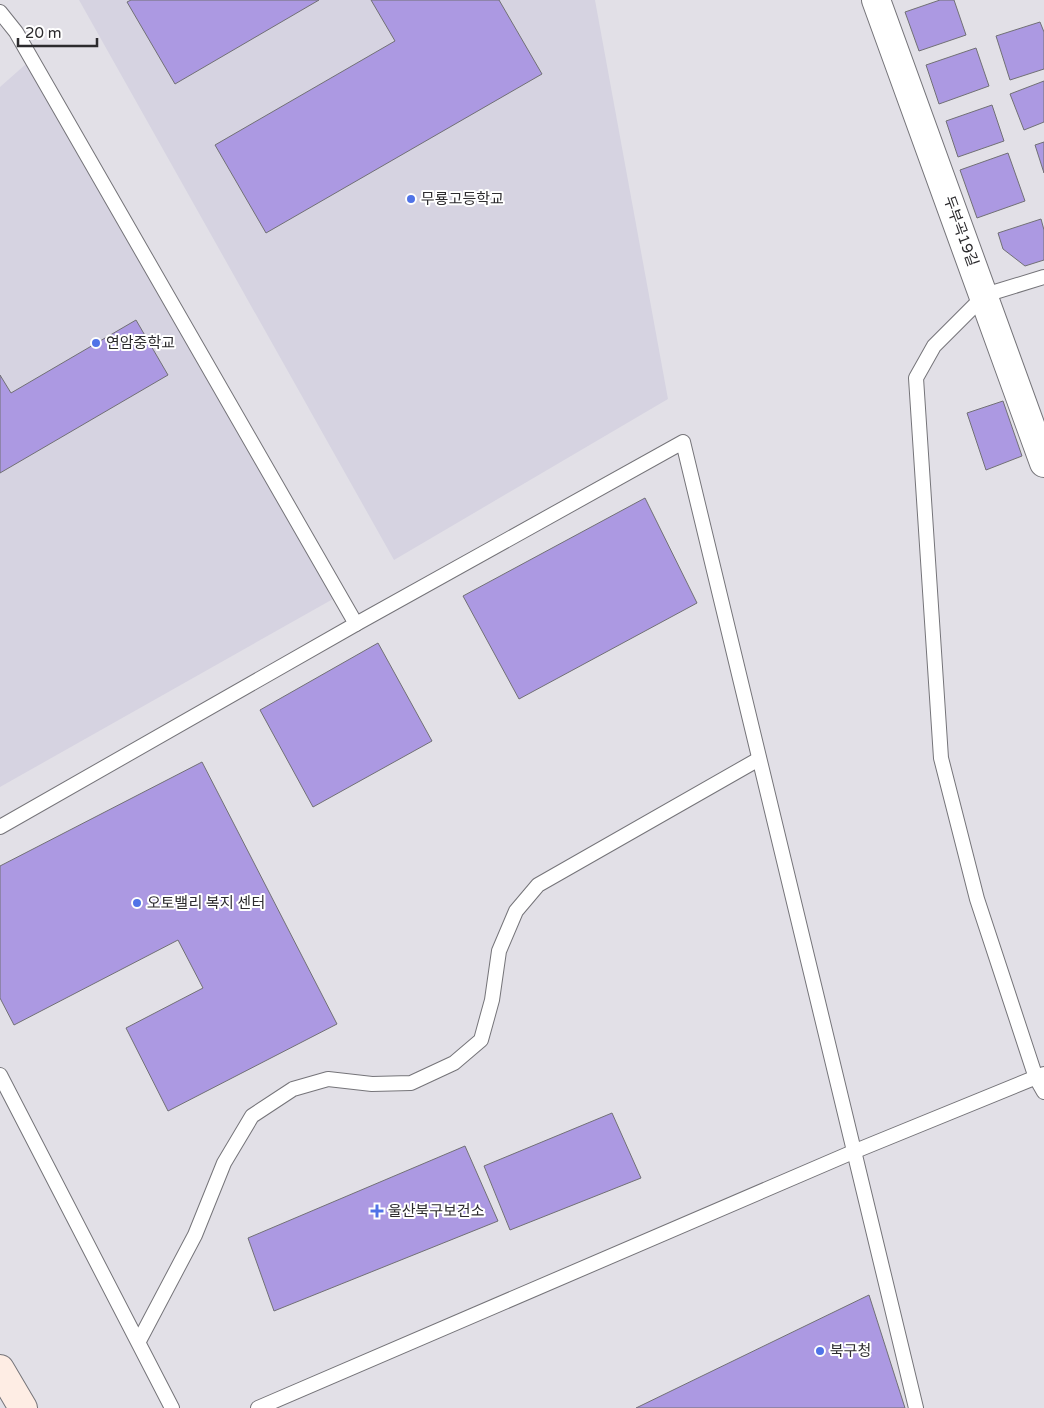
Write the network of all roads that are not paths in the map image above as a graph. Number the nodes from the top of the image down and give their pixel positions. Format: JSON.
{"nodes":[{"id":1,"x":876,"y":0,"type":"edge"},
{"id":2,"x":0,"y":12,"type":"edge"},
{"id":3,"x":1044,"y":277,"type":"edge"},
{"id":4,"x":985,"y":295,"type":"junction"},
{"id":5,"x":1044,"y":463,"type":"edge"},
{"id":6,"x":356,"y":624,"type":"junction"},
{"id":7,"x":759,"y":759,"type":"junction"},
{"id":8,"x":0,"y":827,"type":"edge"},
{"id":9,"x":0,"y":1075,"type":"edge"},
{"id":10,"x":1040,"y":1076,"type":"edge"},
{"id":11,"x":1044,"y":1092,"type":"edge"},
{"id":12,"x":853,"y":1152,"type":"junction"},
{"id":13,"x":139,"y":1341,"type":"junction"},
{"id":14,"x":0,"y":1369,"type":"edge"},
{"id":15,"x":0,"y":1384,"type":"edge"},
{"id":16,"x":12,"y":1408,"type":"edge"},
{"id":17,"x":23,"y":1408,"type":"edge"},
{"id":18,"x":172,"y":1408,"type":"edge"},
{"id":19,"x":258,"y":1408,"type":"edge"},
{"id":20,"x":916,"y":1408,"type":"edge"}],
"edges":[{"from":1,"to":4,"type":"street","name":"두부곡19길"},
{"from":2,"to":6,"type":"lane"},
{"from":3,"to":4,"type":"lane"},
{"from":4,"to":5,"type":"street","name":"두부곡19길"},
{"from":4,"to":10,"type":"lane"},
{"from":6,"to":7,"type":"lane"},
{"from":6,"to":8,"type":"lane"},
{"from":7,"to":12,"type":"lane"},
{"from":7,"to":13,"type":"lane"},
{"from":9,"to":13,"type":"lane"},
{"from":10,"to":11,"type":"lane"},
{"from":10,"to":12,"type":"lane"},
{"from":12,"to":19,"type":"lane"},
{"from":12,"to":20,"type":"lane"},
{"from":13,"to":18,"type":"lane"},
{"from":14,"to":17,"type":"main road"},
{"from":15,"to":16,"type":"main road"}]}
